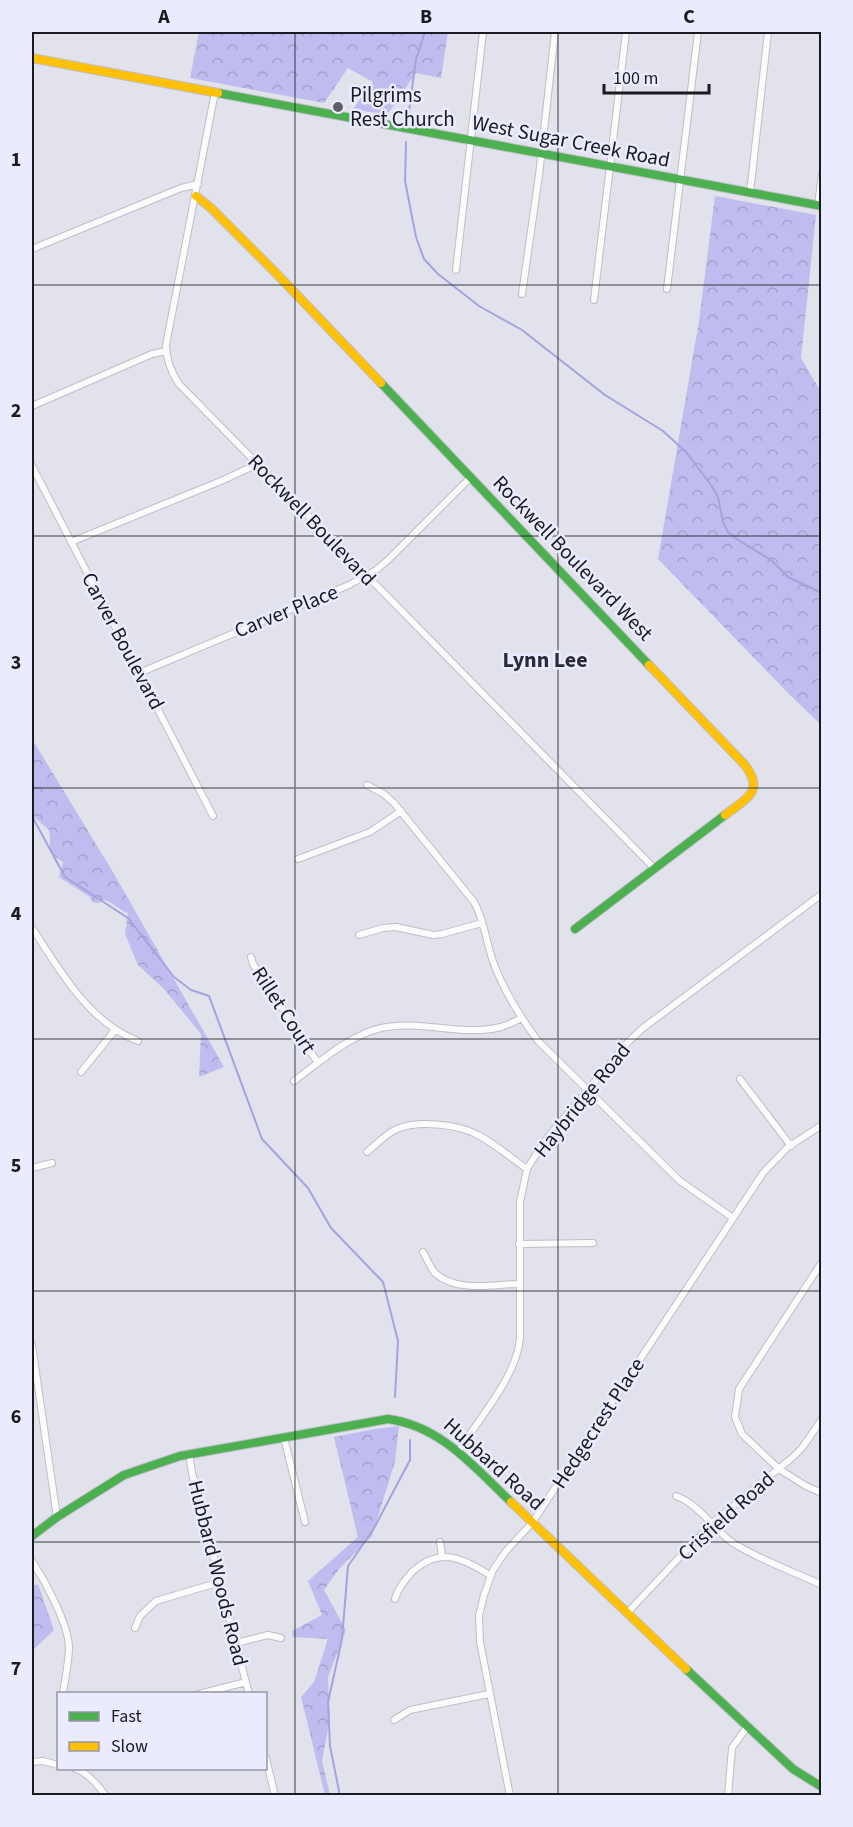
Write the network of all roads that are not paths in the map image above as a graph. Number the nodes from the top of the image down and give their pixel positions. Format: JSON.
{"nodes":[{"id":1,"x":483,"y":32,"type":"edge"},
{"id":2,"x":555,"y":32,"type":"edge"},
{"id":3,"x":627,"y":32,"type":"edge"},
{"id":4,"x":698,"y":32,"type":"edge"},
{"id":5,"x":768,"y":32,"type":"edge"},
{"id":6,"x":32,"y":58,"type":"edge"},
{"id":7,"x":215,"y":93,"type":"junction"},
{"id":8,"x":471,"y":140,"type":"junction"},
{"id":9,"x":541,"y":154,"type":"junction"},
{"id":10,"x":610,"y":167,"type":"junction"},
{"id":11,"x":822,"y":174,"type":"edge"},
{"id":12,"x":681,"y":180,"type":"junction"},
{"id":13,"x":198,"y":184,"type":"junction"},
{"id":14,"x":750,"y":193,"type":"junction"},
{"id":15,"x":196,"y":196,"type":"junction"},
{"id":16,"x":820,"y":206,"type":"edge"},
{"id":17,"x":32,"y":249,"type":"edge"},
{"id":18,"x":456,"y":270,"type":"dead end"},
{"id":19,"x":667,"y":289,"type":"dead end"},
{"id":20,"x":522,"y":294,"type":"dead end"},
{"id":21,"x":594,"y":300,"type":"dead end"},
{"id":22,"x":166,"y":351,"type":"junction"},
{"id":23,"x":32,"y":406,"type":"edge"},
{"id":24,"x":256,"y":463,"type":"junction"},
{"id":25,"x":32,"y":466,"type":"edge"},
{"id":26,"x":471,"y":477,"type":"junction"},
{"id":27,"x":70,"y":542,"type":"junction"},
{"id":28,"x":366,"y":575,"type":"junction"},
{"id":29,"x":139,"y":673,"type":"junction"},
{"id":30,"x":367,"y":785,"type":"dead end"},
{"id":31,"x":401,"y":811,"type":"junction"},
{"id":32,"x":213,"y":816,"type":"dead end"},
{"id":33,"x":298,"y":859,"type":"dead end"},
{"id":34,"x":654,"y":868,"type":"junction"},
{"id":35,"x":822,"y":894,"type":"edge"},
{"id":36,"x":482,"y":923,"type":"junction"},
{"id":37,"x":32,"y":928,"type":"edge"},
{"id":38,"x":575,"y":929,"type":"dead end"},
{"id":39,"x":359,"y":935,"type":"dead end"},
{"id":40,"x":251,"y":957,"type":"dead end"},
{"id":41,"x":522,"y":1018,"type":"junction"},
{"id":42,"x":114,"y":1030,"type":"junction"},
{"id":43,"x":138,"y":1041,"type":"dead end"},
{"id":44,"x":318,"y":1063,"type":"junction"},
{"id":45,"x":81,"y":1072,"type":"dead end"},
{"id":46,"x":740,"y":1079,"type":"dead end"},
{"id":47,"x":294,"y":1081,"type":"dead end"},
{"id":48,"x":589,"y":1089,"type":"junction"},
{"id":49,"x":822,"y":1125,"type":"edge"},
{"id":50,"x":791,"y":1146,"type":"junction"},
{"id":51,"x":368,"y":1152,"type":"dead end"},
{"id":52,"x":52,"y":1163,"type":"dead end"},
{"id":53,"x":32,"y":1168,"type":"edge"},
{"id":54,"x":527,"y":1168,"type":"junction"},
{"id":55,"x":733,"y":1218,"type":"junction"},
{"id":56,"x":593,"y":1243,"type":"dead end"},
{"id":57,"x":519,"y":1244,"type":"junction"},
{"id":58,"x":423,"y":1252,"type":"dead end"},
{"id":59,"x":822,"y":1262,"type":"edge"},
{"id":60,"x":520,"y":1284,"type":"junction"},
{"id":61,"x":32,"y":1345,"type":"edge"},
{"id":62,"x":822,"y":1419,"type":"edge"},
{"id":63,"x":284,"y":1437,"type":"junction"},
{"id":64,"x":458,"y":1452,"type":"junction"},
{"id":65,"x":189,"y":1453,"type":"junction"},
{"id":66,"x":779,"y":1468,"type":"junction"},
{"id":67,"x":822,"y":1493,"type":"edge"},
{"id":68,"x":676,"y":1496,"type":"dead end"},
{"id":69,"x":57,"y":1517,"type":"junction"},
{"id":70,"x":305,"y":1522,"type":"dead end"},
{"id":71,"x":532,"y":1523,"type":"junction"},
{"id":72,"x":711,"y":1524,"type":"junction"},
{"id":73,"x":32,"y":1536,"type":"edge"},
{"id":74,"x":440,"y":1542,"type":"dead end"},
{"id":75,"x":442,"y":1556,"type":"junction"},
{"id":76,"x":32,"y":1561,"type":"edge"},
{"id":77,"x":490,"y":1575,"type":"junction"},
{"id":78,"x":220,"y":1582,"type":"junction"},
{"id":79,"x":822,"y":1585,"type":"edge"},
{"id":80,"x":395,"y":1599,"type":"dead end"},
{"id":81,"x":628,"y":1612,"type":"junction"},
{"id":82,"x":135,"y":1628,"type":"dead end"},
{"id":83,"x":281,"y":1638,"type":"dead end"},
{"id":84,"x":236,"y":1643,"type":"junction"},
{"id":85,"x":246,"y":1682,"type":"junction"},
{"id":86,"x":63,"y":1692,"type":"edge"},
{"id":87,"x":207,"y":1692,"type":"edge"},
{"id":88,"x":248,"y":1692,"type":"edge"},
{"id":89,"x":489,"y":1694,"type":"junction"},
{"id":90,"x":394,"y":1720,"type":"dead end"},
{"id":91,"x":747,"y":1727,"type":"junction"},
{"id":92,"x":32,"y":1762,"type":"edge"},
{"id":93,"x":267,"y":1763,"type":"edge"},
{"id":94,"x":57,"y":1765,"type":"edge"},
{"id":95,"x":79,"y":1770,"type":"edge"},
{"id":96,"x":822,"y":1787,"type":"edge"},
{"id":97,"x":105,"y":1796,"type":"edge"},
{"id":98,"x":274,"y":1796,"type":"edge"},
{"id":99,"x":510,"y":1796,"type":"edge"},
{"id":100,"x":728,"y":1796,"type":"edge"}],
"edges":[{"from":1,"to":8,"type":"street"},
{"from":2,"to":9,"type":"street"},
{"from":3,"to":10,"type":"street"},
{"from":4,"to":12,"type":"street"},
{"from":5,"to":14,"type":"street"},
{"from":6,"to":7,"type":"main road","name":"West Sugar Creek Road"},
{"from":7,"to":8,"type":"main road","name":"West Sugar Creek Road"},
{"from":7,"to":13,"type":"street","name":"Rockwell Boulevard"},
{"from":8,"to":9,"type":"main road","name":"West Sugar Creek Road"},
{"from":8,"to":18,"type":"street"},
{"from":9,"to":10,"type":"main road","name":"West Sugar Creek Road"},
{"from":9,"to":20,"type":"street"},
{"from":10,"to":12,"type":"main road","name":"West Sugar Creek Road"},
{"from":10,"to":21,"type":"street"},
{"from":11,"to":16,"type":"street"},
{"from":12,"to":14,"type":"main road","name":"West Sugar Creek Road"},
{"from":12,"to":19,"type":"street"},
{"from":13,"to":15,"type":"street","name":"Rockwell Boulevard"},
{"from":13,"to":17,"type":"street"},
{"from":14,"to":16,"type":"main road","name":"West Sugar Creek Road"},
{"from":15,"to":22,"type":"street","name":"Rockwell Boulevard"},
{"from":15,"to":26,"type":"main road","name":"Rockwell Boulevard West"},
{"from":22,"to":23,"type":"street"},
{"from":22,"to":24,"type":"street","name":"Rockwell Boulevard"},
{"from":24,"to":27,"type":"street"},
{"from":24,"to":28,"type":"street","name":"Rockwell Boulevard"},
{"from":25,"to":27,"type":"street","name":"Carver Boulevard"},
{"from":26,"to":28,"type":"street","name":"Carver Place"},
{"from":26,"to":34,"type":"main road","name":"Rockwell Boulevard West"},
{"from":27,"to":29,"type":"street","name":"Carver Boulevard"},
{"from":28,"to":29,"type":"street","name":"Carver Place"},
{"from":28,"to":34,"type":"street","name":"Rockwell Boulevard"},
{"from":29,"to":32,"type":"street","name":"Carver Boulevard"},
{"from":30,"to":31,"type":"street"},
{"from":31,"to":33,"type":"street"},
{"from":31,"to":36,"type":"street"},
{"from":34,"to":38,"type":"main road","name":"Rockwell Boulevard West"},
{"from":35,"to":48,"type":"street","name":"Haybridge Road"},
{"from":36,"to":39,"type":"street"},
{"from":36,"to":41,"type":"street"},
{"from":37,"to":42,"type":"street"},
{"from":40,"to":44,"type":"street","name":"Rillet Court"},
{"from":41,"to":44,"type":"street"},
{"from":41,"to":48,"type":"street"},
{"from":42,"to":43,"type":"street"},
{"from":42,"to":45,"type":"street"},
{"from":44,"to":47,"type":"street"},
{"from":46,"to":50,"type":"street"},
{"from":48,"to":54,"type":"street","name":"Haybridge Road"},
{"from":48,"to":55,"type":"street"},
{"from":49,"to":50,"type":"street","name":"Hedgecrest Place"},
{"from":50,"to":55,"type":"street","name":"Hedgecrest Place"},
{"from":51,"to":54,"type":"street"},
{"from":52,"to":53,"type":"street"},
{"from":54,"to":57,"type":"street","name":"Haybridge Road"},
{"from":55,"to":71,"type":"street","name":"Hedgecrest Place"},
{"from":56,"to":57,"type":"street"},
{"from":57,"to":60,"type":"street","name":"Haybridge Road"},
{"from":58,"to":60,"type":"street"},
{"from":59,"to":66,"type":"street"},
{"from":60,"to":64,"type":"street","name":"Haybridge Road"},
{"from":61,"to":69,"type":"street"},
{"from":62,"to":66,"type":"street","name":"Crisfield Road"},
{"from":63,"to":64,"type":"main road","name":"Hubbard Road"},
{"from":63,"to":65,"type":"main road","name":"Hubbard Road"},
{"from":63,"to":70,"type":"street"},
{"from":64,"to":71,"type":"main road","name":"Hubbard Road"},
{"from":65,"to":69,"type":"main road","name":"Hubbard Road"},
{"from":65,"to":78,"type":"street","name":"Hubbard Woods Road"},
{"from":66,"to":67,"type":"street"},
{"from":66,"to":72,"type":"street","name":"Crisfield Road"},
{"from":68,"to":72,"type":"street"},
{"from":69,"to":73,"type":"main road","name":"Hubbard Road"},
{"from":71,"to":77,"type":"street","name":"Hedgecrest Place"},
{"from":71,"to":81,"type":"main road","name":"Hubbard Road"},
{"from":72,"to":79,"type":"street"},
{"from":72,"to":81,"type":"street","name":"Crisfield Road"},
{"from":74,"to":75,"type":"street"},
{"from":75,"to":77,"type":"street"},
{"from":75,"to":80,"type":"street"},
{"from":76,"to":86,"type":"street"},
{"from":77,"to":89,"type":"street","name":"Hedgecrest Place"},
{"from":78,"to":82,"type":"street"},
{"from":78,"to":84,"type":"street","name":"Hubbard Woods Road"},
{"from":81,"to":91,"type":"main road","name":"Hubbard Road"},
{"from":83,"to":84,"type":"street"},
{"from":84,"to":85,"type":"street","name":"Hubbard Woods Road"},
{"from":85,"to":87,"type":"street"},
{"from":85,"to":88,"type":"street","name":"Hubbard Woods Road"},
{"from":89,"to":90,"type":"street"},
{"from":89,"to":99,"type":"street","name":"Hedgecrest Place"},
{"from":91,"to":96,"type":"main road","name":"Hubbard Road"},
{"from":91,"to":100,"type":"street"},
{"from":92,"to":94,"type":"street"},
{"from":93,"to":98,"type":"street"},
{"from":95,"to":97,"type":"street"}]}
